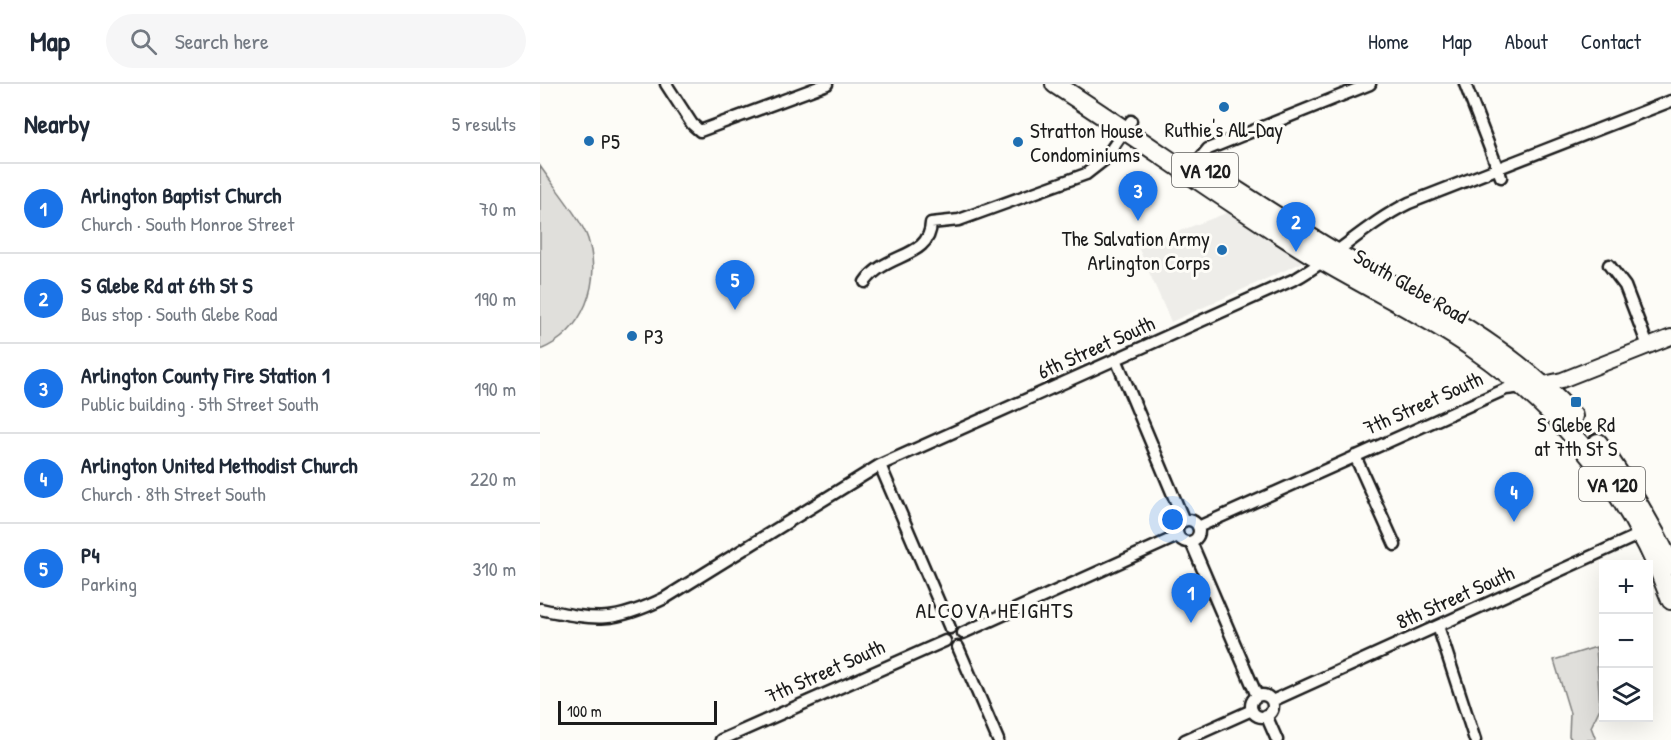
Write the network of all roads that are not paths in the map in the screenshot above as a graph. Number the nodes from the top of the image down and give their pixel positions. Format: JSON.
{"nodes":[{"id":1,"x":666,"y":84,"type":"edge"},
{"id":2,"x":827,"y":84,"type":"edge"},
{"id":3,"x":1055,"y":84,"type":"edge"},
{"id":4,"x":1075,"y":84,"type":"edge"},
{"id":5,"x":1370,"y":84,"type":"edge"},
{"id":6,"x":1465,"y":84,"type":"edge"},
{"id":7,"x":1671,"y":101,"type":"edge"},
{"id":8,"x":1127,"y":126,"type":"junction"},
{"id":9,"x":1192,"y":168,"type":"junction"},
{"id":10,"x":1500,"y":172,"type":"junction"},
{"id":11,"x":1331,"y":258,"type":"junction"},
{"id":12,"x":1609,"y":265,"type":"dead end"},
{"id":13,"x":866,"y":282,"type":"dead end"},
{"id":14,"x":1671,"y":337,"type":"edge"},
{"id":15,"x":1648,"y":346,"type":"junction"},
{"id":16,"x":1116,"y":359,"type":"junction"},
{"id":17,"x":1534,"y":386,"type":"junction"},
{"id":18,"x":1355,"y":456,"type":"junction"},
{"id":19,"x":880,"y":465,"type":"junction"},
{"id":20,"x":1184,"y":521,"type":"junction"},
{"id":21,"x":1198,"y":527,"type":"junction"},
{"id":22,"x":1648,"y":531,"type":"junction"},
{"id":23,"x":1178,"y":536,"type":"junction"},
{"id":24,"x":1191,"y":542,"type":"junction"},
{"id":25,"x":1395,"y":545,"type":"dead end"},
{"id":26,"x":1671,"y":565,"type":"edge"},
{"id":27,"x":1671,"y":600,"type":"edge"},
{"id":28,"x":540,"y":609,"type":"edge"},
{"id":29,"x":1438,"y":626,"type":"junction"},
{"id":30,"x":950,"y":628,"type":"junction"},
{"id":31,"x":963,"y":633,"type":"junction"},
{"id":32,"x":945,"y":641,"type":"junction"},
{"id":33,"x":958,"y":647,"type":"junction"},
{"id":34,"x":1257,"y":696,"type":"junction"},
{"id":35,"x":1272,"y":701,"type":"junction"},
{"id":36,"x":1252,"y":710,"type":"junction"},
{"id":37,"x":1266,"y":715,"type":"junction"},
{"id":38,"x":722,"y":740,"type":"edge"},
{"id":39,"x":998,"y":740,"type":"edge"},
{"id":40,"x":1185,"y":740,"type":"edge"},
{"id":41,"x":1277,"y":740,"type":"edge"},
{"id":42,"x":1475,"y":740,"type":"edge"}],
"edges":[{"from":1,"to":2,"type":"street"},
{"from":3,"to":8,"type":"main road","name":"South Glebe Road","number":"VA 120"},
{"from":4,"to":8,"type":"main road","name":"South Glebe Road","number":"VA 120"},
{"from":5,"to":9,"type":"street"},
{"from":6,"to":10,"type":"street"},
{"from":7,"to":10,"type":"street","name":"6th Street South"},
{"from":8,"to":9,"type":"main road","name":"South Glebe Road","number":"VA 120"},
{"from":8,"to":13,"type":"street"},
{"from":9,"to":11,"type":"main road","name":"South Glebe Road","number":"VA 120"},
{"from":10,"to":11,"type":"street","name":"6th Street South"},
{"from":11,"to":16,"type":"street","name":"6th Street South"},
{"from":11,"to":17,"type":"main road","name":"South Glebe Road","number":"VA 120"},
{"from":12,"to":15,"type":"street"},
{"from":14,"to":15,"type":"street","name":"7th Street South"},
{"from":15,"to":17,"type":"street","name":"7th Street South"},
{"from":16,"to":19,"type":"street","name":"6th Street South"},
{"from":16,"to":20,"type":"street"},
{"from":17,"to":18,"type":"street","name":"7th Street South"},
{"from":17,"to":22,"type":"main road","name":"South Glebe Road","number":"VA 120"},
{"from":18,"to":21,"type":"street","name":"7th Street South"},
{"from":18,"to":25,"type":"street"},
{"from":19,"to":28,"type":"street","name":"6th Street South"},
{"from":19,"to":30,"type":"street"},
{"from":20,"to":21,"type":"street"},
{"from":20,"to":23,"type":"street"},
{"from":21,"to":24,"type":"street"},
{"from":22,"to":26,"type":"main road","name":"South Glebe Road","number":"VA 120"},
{"from":22,"to":27,"type":"main road","name":"South Glebe Road","number":"VA 120"},
{"from":22,"to":29,"type":"street","name":"8th Street South"},
{"from":23,"to":24,"type":"street"},
{"from":23,"to":31,"type":"street"},
{"from":24,"to":34,"type":"street"},
{"from":29,"to":35,"type":"street","name":"8th Street South"},
{"from":29,"to":42,"type":"street"},
{"from":30,"to":31,"type":"street"},
{"from":30,"to":32,"type":"street"},
{"from":31,"to":33,"type":"street"},
{"from":32,"to":33,"type":"street"},
{"from":32,"to":38,"type":"street","name":"7th Street South"},
{"from":33,"to":39,"type":"street"},
{"from":34,"to":35,"type":"street"},
{"from":34,"to":36,"type":"street"},
{"from":35,"to":37,"type":"street"},
{"from":36,"to":37,"type":"street"},
{"from":36,"to":40,"type":"street"},
{"from":37,"to":41,"type":"street"}]}
